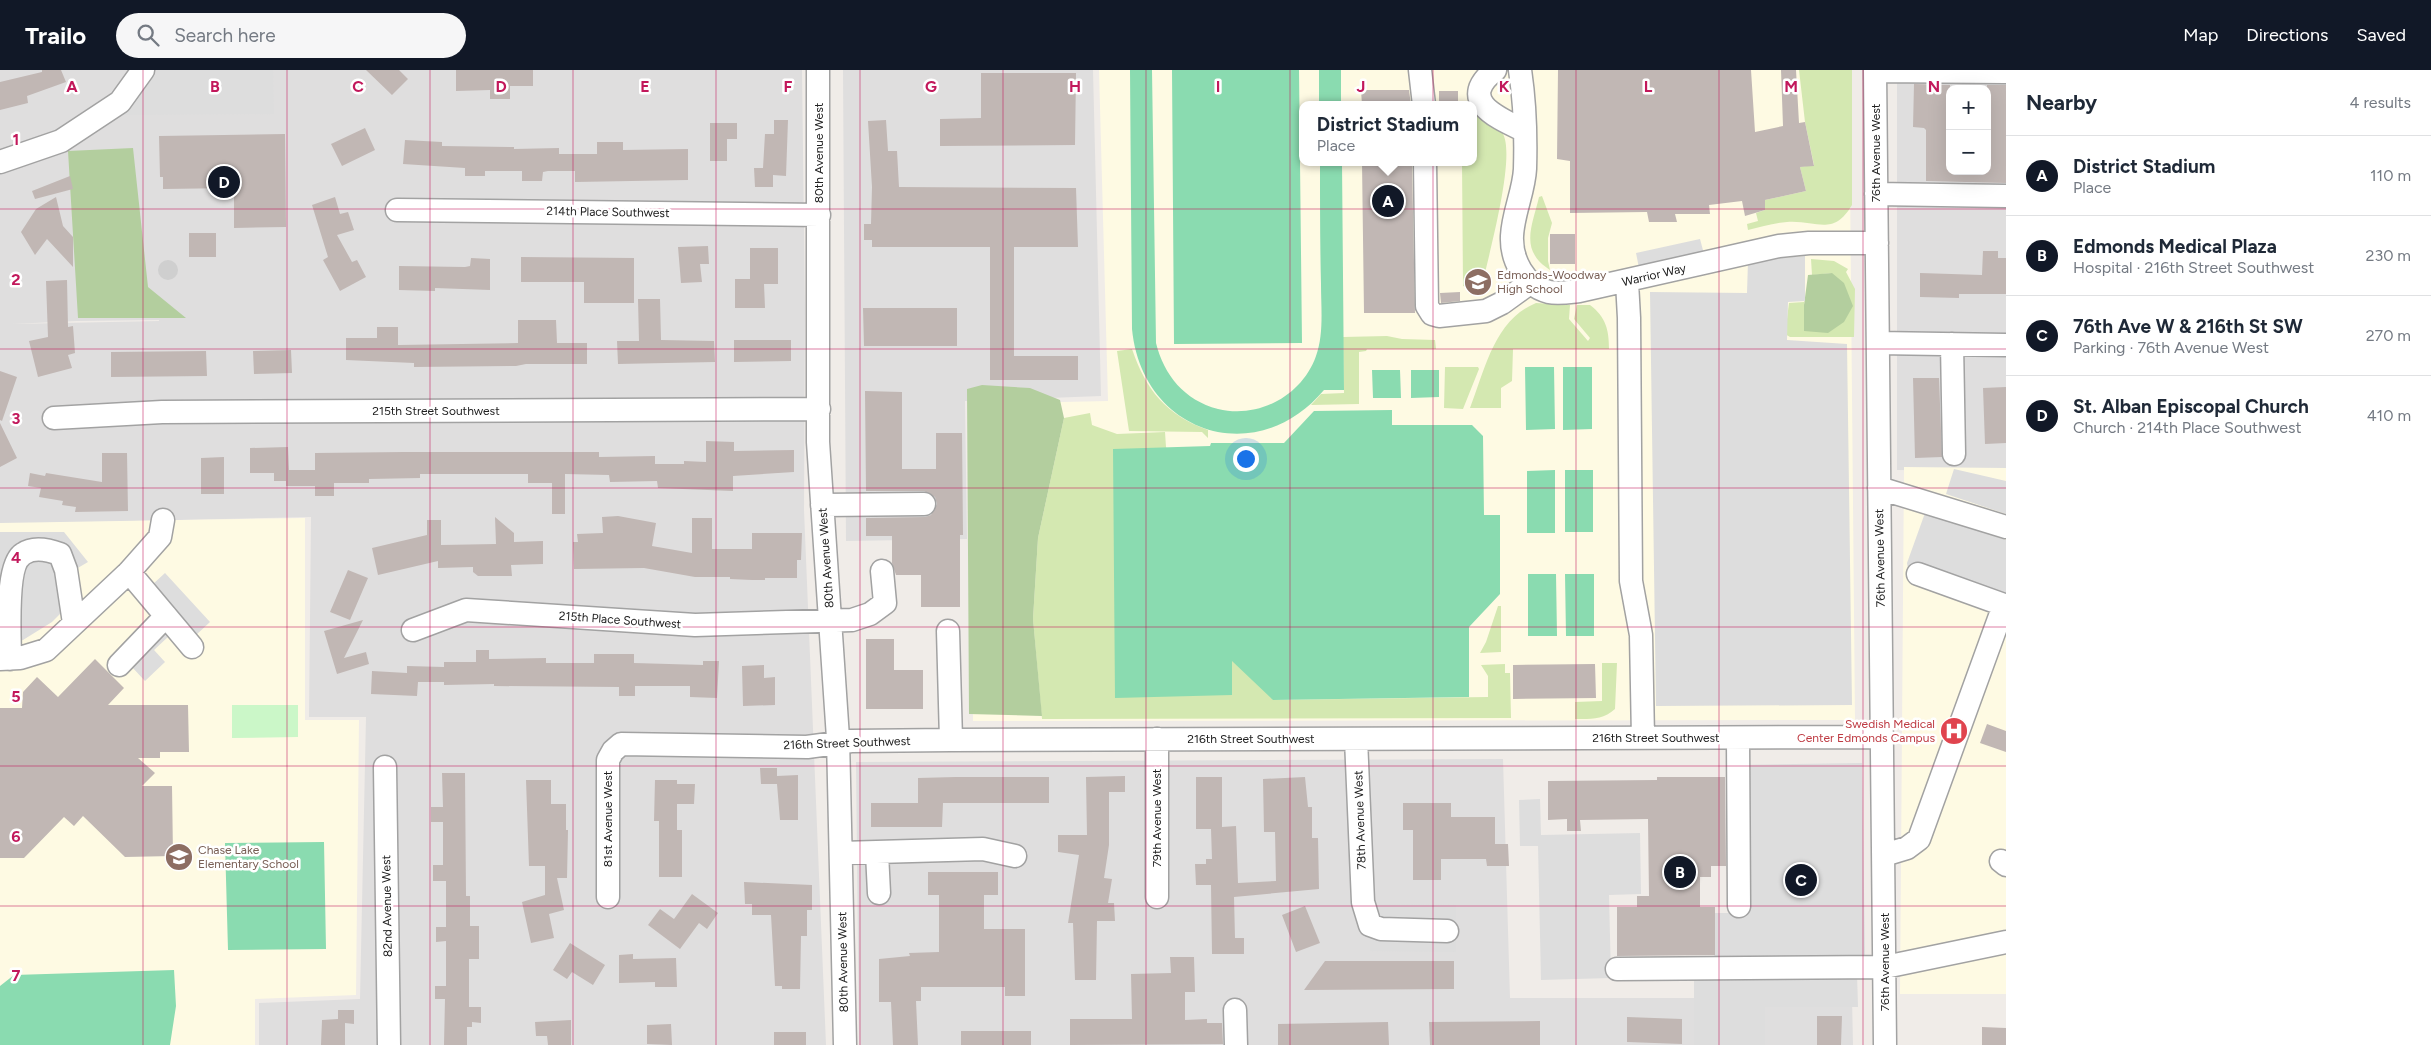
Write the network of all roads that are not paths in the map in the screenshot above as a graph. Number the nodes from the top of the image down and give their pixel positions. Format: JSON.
{"nodes":[{"id":1,"x":143,"y":70,"type":"edge"},
{"id":2,"x":818,"y":70,"type":"edge"},
{"id":3,"x":1420,"y":70,"type":"edge"},
{"id":4,"x":1495,"y":70,"type":"edge"},
{"id":5,"x":1520,"y":70,"type":"edge"},
{"id":6,"x":1875,"y":70,"type":"edge"},
{"id":7,"x":2006,"y":72,"type":"edge"},
{"id":8,"x":1424,"y":101,"type":"edge"},
{"id":9,"x":1525,"y":131,"type":"junction"},
{"id":10,"x":0,"y":162,"type":"edge"},
{"id":11,"x":1425,"y":166,"type":"edge"},
{"id":12,"x":1876,"y":194,"type":"junction"},
{"id":13,"x":2006,"y":196,"type":"edge"},
{"id":14,"x":397,"y":210,"type":"dead end"},
{"id":15,"x":819,"y":215,"type":"junction"},
{"id":16,"x":1877,"y":243,"type":"junction"},
{"id":17,"x":1532,"y":282,"type":"junction"},
{"id":18,"x":1627,"y":282,"type":"junction"},
{"id":19,"x":1878,"y":343,"type":"junction"},
{"id":20,"x":1952,"y":344,"type":"junction"},
{"id":21,"x":2006,"y":345,"type":"edge"},
{"id":22,"x":819,"y":409,"type":"junction"},
{"id":23,"x":54,"y":418,"type":"dead end"},
{"id":24,"x":1954,"y":454,"type":"dead end"},
{"id":25,"x":1879,"y":488,"type":"junction"},
{"id":26,"x":924,"y":504,"type":"dead end"},
{"id":27,"x":822,"y":505,"type":"junction"},
{"id":28,"x":164,"y":520,"type":"dead end"},
{"id":29,"x":2006,"y":527,"type":"edge"},
{"id":30,"x":882,"y":571,"type":"dead end"},
{"id":31,"x":129,"y":572,"type":"junction"},
{"id":32,"x":1918,"y":574,"type":"dead end"},
{"id":33,"x":166,"y":616,"type":"junction"},
{"id":34,"x":831,"y":621,"type":"junction"},
{"id":35,"x":74,"y":623,"type":"junction"},
{"id":36,"x":413,"y":630,"type":"dead end"},
{"id":37,"x":948,"y":631,"type":"dead end"},
{"id":38,"x":192,"y":647,"type":"dead end"},
{"id":39,"x":5,"y":659,"type":"edge"},
{"id":40,"x":119,"y":665,"type":"dead end"},
{"id":41,"x":1883,"y":737,"type":"junction"},
{"id":42,"x":1643,"y":738,"type":"junction"},
{"id":43,"x":1738,"y":738,"type":"junction"},
{"id":44,"x":1157,"y":739,"type":"junction"},
{"id":45,"x":1356,"y":739,"type":"junction"},
{"id":46,"x":951,"y":740,"type":"junction"},
{"id":47,"x":838,"y":743,"type":"junction"},
{"id":48,"x":621,"y":744,"type":"joint"},
{"id":49,"x":385,"y":767,"type":"dead end"},
{"id":50,"x":841,"y":853,"type":"junction"},
{"id":51,"x":877,"y":853,"type":"junction"},
{"id":52,"x":1884,"y":855,"type":"junction"},
{"id":53,"x":1015,"y":856,"type":"dead end"},
{"id":54,"x":879,"y":893,"type":"dead end"},
{"id":55,"x":1157,"y":897,"type":"dead end"},
{"id":56,"x":608,"y":898,"type":"dead end"},
{"id":57,"x":1739,"y":906,"type":"dead end"},
{"id":58,"x":1447,"y":931,"type":"dead end"},
{"id":59,"x":2006,"y":942,"type":"edge"},
{"id":60,"x":1884,"y":967,"type":"junction"},
{"id":61,"x":1617,"y":969,"type":"dead end"},
{"id":62,"x":1235,"y":1010,"type":"dead end"},
{"id":63,"x":389,"y":1045,"type":"edge"},
{"id":64,"x":844,"y":1045,"type":"edge"},
{"id":65,"x":1236,"y":1045,"type":"edge"},
{"id":66,"x":1885,"y":1045,"type":"edge"}],
"edges":[{"from":1,"to":10,"type":"street"},
{"from":2,"to":15,"type":"street","name":"80th Avenue West"},
{"from":3,"to":8,"type":"street"},
{"from":4,"to":9,"type":"street"},
{"from":5,"to":9,"type":"street","name":"Warrior Way"},
{"from":6,"to":7,"type":"street"},
{"from":6,"to":12,"type":"street","name":"76th Avenue West"},
{"from":9,"to":17,"type":"street","name":"Warrior Way"},
{"from":11,"to":17,"type":"street"},
{"from":12,"to":13,"type":"street"},
{"from":12,"to":16,"type":"street","name":"76th Avenue West"},
{"from":14,"to":15,"type":"street","name":"214th Place Southwest"},
{"from":15,"to":22,"type":"street","name":"80th Avenue West"},
{"from":16,"to":18,"type":"street","name":"Warrior Way"},
{"from":16,"to":19,"type":"street","name":"76th Avenue West"},
{"from":17,"to":18,"type":"street","name":"Warrior Way"},
{"from":18,"to":42,"type":"street"},
{"from":19,"to":20,"type":"street"},
{"from":19,"to":25,"type":"street","name":"76th Avenue West"},
{"from":20,"to":21,"type":"street"},
{"from":20,"to":24,"type":"street"},
{"from":22,"to":23,"type":"street","name":"215th Street Southwest"},
{"from":22,"to":27,"type":"street","name":"80th Avenue West"},
{"from":25,"to":29,"type":"street"},
{"from":25,"to":41,"type":"street","name":"76th Avenue West"},
{"from":26,"to":27,"type":"street"},
{"from":27,"to":34,"type":"street","name":"80th Avenue West"},
{"from":28,"to":31,"type":"street"},
{"from":30,"to":34,"type":"street","name":"215th Place Southwest"},
{"from":31,"to":33,"type":"street"},
{"from":31,"to":35,"type":"street"},
{"from":32,"to":52,"type":"street"},
{"from":33,"to":38,"type":"street"},
{"from":33,"to":40,"type":"street"},
{"from":34,"to":36,"type":"street","name":"215th Place Southwest"},
{"from":34,"to":47,"type":"street","name":"80th Avenue West"},
{"from":35,"to":39,"type":"street"},
{"from":35,"to":39,"type":"street"},
{"from":37,"to":46,"type":"street"},
{"from":41,"to":43,"type":"street","name":"216th Street Southwest"},
{"from":41,"to":52,"type":"street","name":"76th Avenue West"},
{"from":42,"to":43,"type":"street","name":"216th Street Southwest"},
{"from":42,"to":45,"type":"street","name":"216th Street Southwest"},
{"from":43,"to":57,"type":"street"},
{"from":44,"to":45,"type":"street","name":"216th Street Southwest"},
{"from":44,"to":46,"type":"street","name":"216th Street Southwest"},
{"from":44,"to":55,"type":"street","name":"79th Avenue West"},
{"from":45,"to":58,"type":"street","name":"78th Avenue West"},
{"from":46,"to":47,"type":"street","name":"216th Street Southwest"},
{"from":47,"to":48,"type":"street","name":"216th Street Southwest"},
{"from":47,"to":50,"type":"street","name":"80th Avenue West"},
{"from":48,"to":56,"type":"street","name":"81st Avenue West"},
{"from":49,"to":63,"type":"street","name":"82nd Avenue West"},
{"from":50,"to":51,"type":"street"},
{"from":50,"to":64,"type":"street","name":"80th Avenue West"},
{"from":51,"to":53,"type":"street"},
{"from":51,"to":54,"type":"street"},
{"from":52,"to":60,"type":"street","name":"76th Avenue West"},
{"from":59,"to":60,"type":"street"},
{"from":60,"to":61,"type":"street"},
{"from":60,"to":66,"type":"street","name":"76th Avenue West"},
{"from":62,"to":65,"type":"street"}]}
